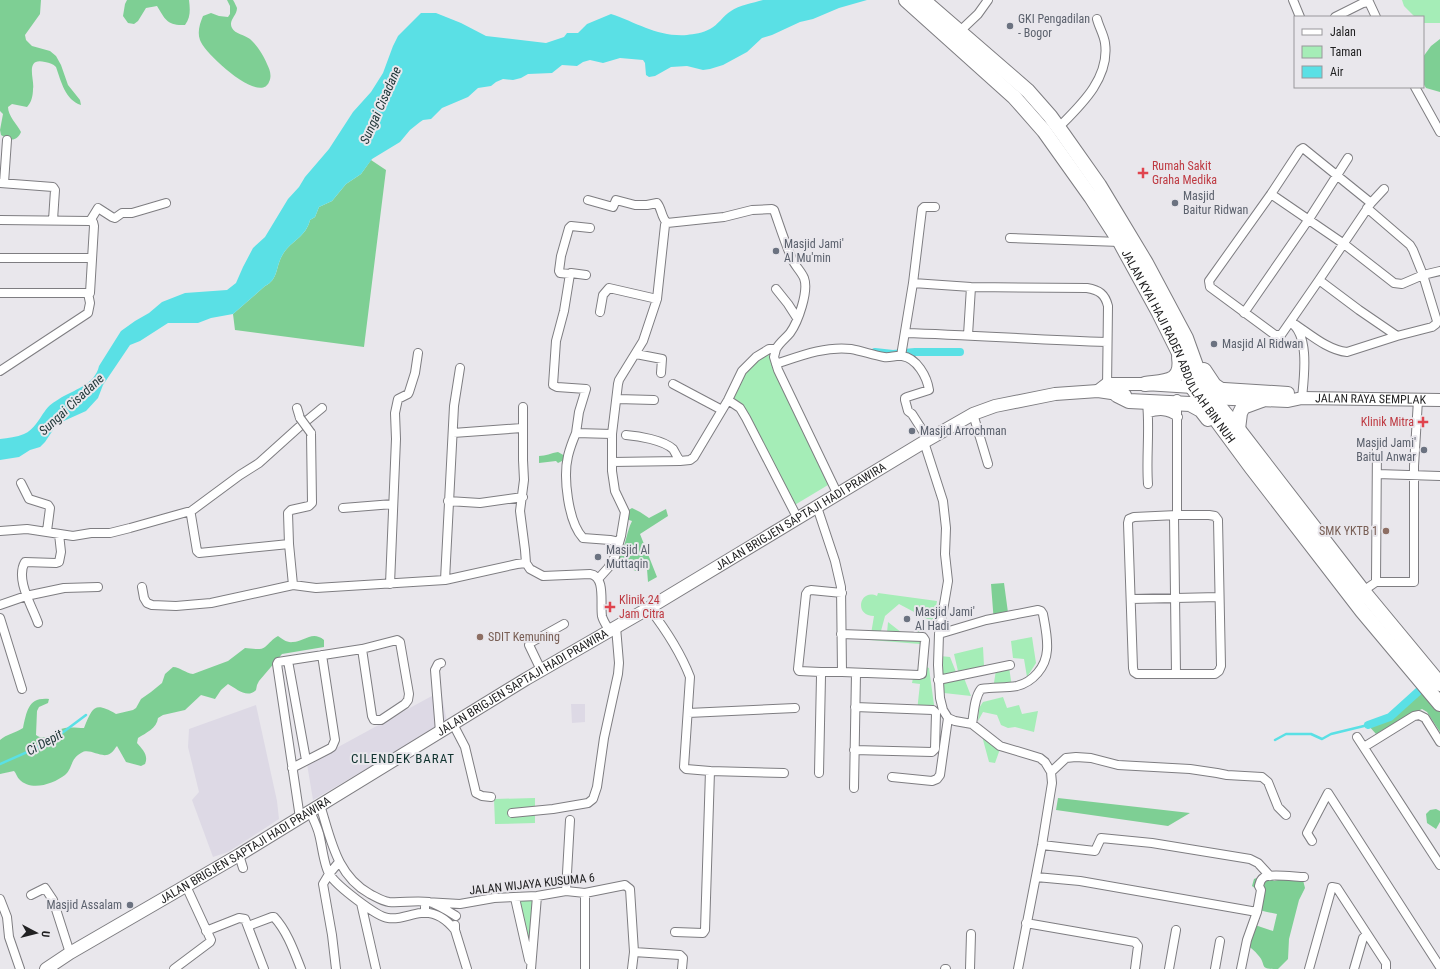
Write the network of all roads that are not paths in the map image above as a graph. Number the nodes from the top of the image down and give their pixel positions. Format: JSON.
{"nodes":[{"id":1,"x":906,"y":0,"type":"edge"},
{"id":2,"x":923,"y":0,"type":"edge"},
{"id":3,"x":988,"y":0,"type":"edge"},
{"id":4,"x":1293,"y":0,"type":"edge"},
{"id":5,"x":1300,"y":16,"type":"edge"},
{"id":6,"x":1337,"y":16,"type":"edge"},
{"id":7,"x":1376,"y":16,"type":"edge"},
{"id":8,"x":1096,"y":19,"type":"dead end"},
{"id":9,"x":953,"y":34,"type":"junction"},
{"id":10,"x":1416,"y":88,"type":"edge"},
{"id":11,"x":1059,"y":127,"type":"junction"},
{"id":12,"x":1440,"y":132,"type":"edge"},
{"id":13,"x":7,"y":140,"type":"dead end"},
{"id":14,"x":1348,"y":158,"type":"dead end"},
{"id":15,"x":1336,"y":175,"type":"junction"},
{"id":16,"x":2,"y":183,"type":"edge"},
{"id":17,"x":1384,"y":189,"type":"dead end"},
{"id":18,"x":1271,"y":194,"type":"junction"},
{"id":19,"x":588,"y":200,"type":"dead end"},
{"id":20,"x":166,"y":203,"type":"dead end"},
{"id":21,"x":1369,"y":206,"type":"junction"},
{"id":22,"x":935,"y":207,"type":"dead end"},
{"id":23,"x":1308,"y":219,"type":"junction"},
{"id":24,"x":0,"y":220,"type":"edge"},
{"id":25,"x":53,"y":220,"type":"junction"},
{"id":26,"x":90,"y":220,"type":"junction"},
{"id":27,"x":667,"y":223,"type":"junction"},
{"id":28,"x":590,"y":228,"type":"dead end"},
{"id":29,"x":1010,"y":238,"type":"dead end"},
{"id":30,"x":1120,"y":242,"type":"junction"},
{"id":31,"x":1344,"y":244,"type":"junction"},
{"id":32,"x":0,"y":258,"type":"edge"},
{"id":33,"x":92,"y":258,"type":"junction"},
{"id":34,"x":1140,"y":264,"type":"junction"},
{"id":35,"x":1440,"y":272,"type":"edge"},
{"id":36,"x":570,"y":274,"type":"junction"},
{"id":37,"x":586,"y":275,"type":"dead end"},
{"id":38,"x":1423,"y":275,"type":"junction"},
{"id":39,"x":1319,"y":280,"type":"junction"},
{"id":40,"x":913,"y":283,"type":"junction"},
{"id":41,"x":970,"y":287,"type":"junction"},
{"id":42,"x":776,"y":289,"type":"dead end"},
{"id":43,"x":0,"y":293,"type":"edge"},
{"id":44,"x":88,"y":293,"type":"junction"},
{"id":45,"x":657,"y":299,"type":"junction"},
{"id":46,"x":600,"y":312,"type":"dead end"},
{"id":47,"x":1165,"y":312,"type":"junction"},
{"id":48,"x":1244,"y":313,"type":"junction"},
{"id":49,"x":797,"y":318,"type":"junction"},
{"id":50,"x":1293,"y":324,"type":"junction"},
{"id":51,"x":905,"y":333,"type":"junction"},
{"id":52,"x":968,"y":335,"type":"junction"},
{"id":53,"x":1397,"y":336,"type":"junction"},
{"id":54,"x":1107,"y":342,"type":"junction"},
{"id":55,"x":776,"y":349,"type":"junction"},
{"id":56,"x":1178,"y":351,"type":"junction"},
{"id":57,"x":418,"y":353,"type":"dead end"},
{"id":58,"x":636,"y":354,"type":"junction"},
{"id":59,"x":901,"y":354,"type":"junction"},
{"id":60,"x":776,"y":364,"type":"junction"},
{"id":61,"x":460,"y":368,"type":"dead end"},
{"id":62,"x":0,"y":371,"type":"edge"},
{"id":63,"x":661,"y":372,"type":"dead end"},
{"id":64,"x":673,"y":384,"type":"dead end"},
{"id":65,"x":1145,"y":384,"type":"junction"},
{"id":66,"x":1107,"y":390,"type":"junction"},
{"id":67,"x":1206,"y":392,"type":"junction"},
{"id":68,"x":1301,"y":398,"type":"junction"},
{"id":69,"x":617,"y":399,"type":"junction"},
{"id":70,"x":654,"y":400,"type":"dead end"},
{"id":71,"x":728,"y":400,"type":"junction"},
{"id":72,"x":1262,"y":400,"type":"junction"},
{"id":73,"x":1418,"y":400,"type":"junction"},
{"id":74,"x":1440,"y":400,"type":"edge"},
{"id":75,"x":1177,"y":406,"type":"junction"},
{"id":76,"x":523,"y":407,"type":"dead end"},
{"id":77,"x":297,"y":408,"type":"dead end"},
{"id":78,"x":322,"y":408,"type":"dead end"},
{"id":79,"x":1147,"y":408,"type":"junction"},
{"id":80,"x":722,"y":410,"type":"junction"},
{"id":81,"x":973,"y":414,"type":"junction"},
{"id":82,"x":522,"y":428,"type":"junction"},
{"id":83,"x":1238,"y":429,"type":"junction"},
{"id":84,"x":453,"y":433,"type":"junction"},
{"id":85,"x":576,"y":433,"type":"junction"},
{"id":86,"x":612,"y":434,"type":"junction"},
{"id":87,"x":626,"y":435,"type":"dead end"},
{"id":88,"x":926,"y":441,"type":"junction"},
{"id":89,"x":1377,"y":444,"type":"dead end"},
{"id":90,"x":680,"y":460,"type":"junction"},
{"id":91,"x":612,"y":462,"type":"junction"},
{"id":92,"x":988,"y":464,"type":"dead end"},
{"id":93,"x":1251,"y":467,"type":"junction"},
{"id":94,"x":1378,"y":474,"type":"junction"},
{"id":95,"x":1415,"y":475,"type":"junction"},
{"id":96,"x":1440,"y":476,"type":"edge"},
{"id":97,"x":21,"y":483,"type":"dead end"},
{"id":98,"x":1148,"y":484,"type":"dead end"},
{"id":99,"x":838,"y":495,"type":"junction"},
{"id":100,"x":522,"y":497,"type":"junction"},
{"id":101,"x":448,"y":501,"type":"junction"},
{"id":102,"x":393,"y":504,"type":"junction"},
{"id":103,"x":817,"y":507,"type":"junction"},
{"id":104,"x":343,"y":508,"type":"dead end"},
{"id":105,"x":190,"y":512,"type":"junction"},
{"id":106,"x":1176,"y":516,"type":"junction"},
{"id":107,"x":798,"y":519,"type":"junction"},
{"id":108,"x":0,"y":531,"type":"edge"},
{"id":109,"x":47,"y":531,"type":"junction"},
{"id":110,"x":59,"y":534,"type":"junction"},
{"id":111,"x":619,"y":542,"type":"junction"},
{"id":112,"x":289,"y":544,"type":"junction"},
{"id":113,"x":526,"y":563,"type":"junction"},
{"id":114,"x":598,"y":578,"type":"junction"},
{"id":115,"x":445,"y":580,"type":"junction"},
{"id":116,"x":1376,"y":582,"type":"junction"},
{"id":117,"x":390,"y":584,"type":"junction"},
{"id":118,"x":293,"y":585,"type":"junction"},
{"id":119,"x":98,"y":587,"type":"dead end"},
{"id":120,"x":142,"y":587,"type":"dead end"},
{"id":121,"x":1363,"y":591,"type":"junction"},
{"id":122,"x":842,"y":593,"type":"junction"},
{"id":123,"x":26,"y":596,"type":"junction"},
{"id":124,"x":1220,"y":597,"type":"junction"},
{"id":125,"x":1175,"y":598,"type":"junction"},
{"id":126,"x":1131,"y":599,"type":"junction"},
{"id":127,"x":0,"y":605,"type":"edge"},
{"id":128,"x":649,"y":608,"type":"junction"},
{"id":129,"x":0,"y":618,"type":"edge"},
{"id":130,"x":38,"y":623,"type":"dead end"},
{"id":131,"x":564,"y":624,"type":"dead end"},
{"id":132,"x":613,"y":628,"type":"junction"},
{"id":133,"x":841,"y":634,"type":"junction"},
{"id":134,"x":939,"y":634,"type":"junction"},
{"id":135,"x":362,"y":649,"type":"junction"},
{"id":136,"x":322,"y":655,"type":"junction"},
{"id":137,"x":288,"y":661,"type":"junction"},
{"id":138,"x":441,"y":663,"type":"dead end"},
{"id":139,"x":1010,"y":665,"type":"dead end"},
{"id":140,"x":541,"y":670,"type":"junction"},
{"id":141,"x":821,"y":672,"type":"junction"},
{"id":142,"x":842,"y":672,"type":"junction"},
{"id":143,"x":856,"y":673,"type":"junction"},
{"id":144,"x":1176,"y":674,"type":"junction"},
{"id":145,"x":938,"y":680,"type":"junction"},
{"id":146,"x":1440,"y":684,"type":"edge"},
{"id":147,"x":22,"y":689,"type":"dead end"},
{"id":148,"x":1440,"y":703,"type":"edge"},
{"id":149,"x":855,"y":707,"type":"junction"},
{"id":150,"x":795,"y":708,"type":"dead end"},
{"id":151,"x":688,"y":713,"type":"junction"},
{"id":152,"x":948,"y":718,"type":"junction"},
{"id":153,"x":453,"y":724,"type":"junction"},
{"id":154,"x":972,"y":724,"type":"junction"},
{"id":155,"x":440,"y":732,"type":"junction"},
{"id":156,"x":1357,"y":737,"type":"dead end"},
{"id":157,"x":1440,"y":742,"type":"edge"},
{"id":158,"x":1364,"y":747,"type":"junction"},
{"id":159,"x":854,"y":750,"type":"junction"},
{"id":160,"x":306,"y":760,"type":"junction"},
{"id":161,"x":292,"y":768,"type":"junction"},
{"id":162,"x":710,"y":771,"type":"junction"},
{"id":163,"x":1051,"y":772,"type":"junction"},
{"id":164,"x":784,"y":773,"type":"dead end"},
{"id":165,"x":818,"y":773,"type":"dead end"},
{"id":166,"x":892,"y":777,"type":"dead end"},
{"id":167,"x":854,"y":788,"type":"dead end"},
{"id":168,"x":491,"y":797,"type":"dead end"},
{"id":169,"x":310,"y":812,"type":"junction"},
{"id":170,"x":512,"y":813,"type":"dead end"},
{"id":171,"x":1286,"y":815,"type":"dead end"},
{"id":172,"x":570,"y":820,"type":"dead end"},
{"id":173,"x":328,"y":829,"type":"junction"},
{"id":174,"x":318,"y":833,"type":"junction"},
{"id":175,"x":1312,"y":841,"type":"dead end"},
{"id":176,"x":1042,"y":845,"type":"junction"},
{"id":177,"x":239,"y":856,"type":"junction"},
{"id":178,"x":339,"y":862,"type":"junction"},
{"id":179,"x":1440,"y":865,"type":"edge"},
{"id":180,"x":243,"y":868,"type":"dead end"},
{"id":181,"x":329,"y":874,"type":"junction"},
{"id":182,"x":1270,"y":876,"type":"junction"},
{"id":183,"x":1036,"y":877,"type":"junction"},
{"id":184,"x":1304,"y":877,"type":"dead end"},
{"id":185,"x":186,"y":886,"type":"junction"},
{"id":186,"x":566,"y":891,"type":"junction"},
{"id":187,"x":585,"y":893,"type":"junction"},
{"id":188,"x":31,"y":895,"type":"dead end"},
{"id":189,"x":537,"y":896,"type":"junction"},
{"id":190,"x":515,"y":898,"type":"junction"},
{"id":191,"x":0,"y":900,"type":"edge"},
{"id":192,"x":388,"y":902,"type":"junction"},
{"id":193,"x":425,"y":902,"type":"junction"},
{"id":194,"x":362,"y":903,"type":"junction"},
{"id":195,"x":460,"y":904,"type":"junction"},
{"id":196,"x":1257,"y":912,"type":"junction"},
{"id":197,"x":424,"y":913,"type":"junction"},
{"id":198,"x":456,"y":916,"type":"junction"},
{"id":199,"x":386,"y":918,"type":"junction"},
{"id":200,"x":1026,"y":923,"type":"junction"},
{"id":201,"x":248,"y":926,"type":"junction"},
{"id":202,"x":455,"y":930,"type":"junction"},
{"id":203,"x":1176,"y":930,"type":"dead end"},
{"id":204,"x":206,"y":931,"type":"junction"},
{"id":205,"x":676,"y":932,"type":"dead end"},
{"id":206,"x":971,"y":934,"type":"dead end"},
{"id":207,"x":1367,"y":934,"type":"junction"},
{"id":208,"x":1220,"y":941,"type":"dead end"},
{"id":209,"x":634,"y":952,"type":"junction"},
{"id":210,"x":70,"y":954,"type":"junction"},
{"id":211,"x":1440,"y":967,"type":"edge"},
{"id":212,"x":20,"y":969,"type":"edge"},
{"id":213,"x":46,"y":969,"type":"edge"},
{"id":214,"x":174,"y":969,"type":"edge"},
{"id":215,"x":264,"y":969,"type":"edge"},
{"id":216,"x":301,"y":969,"type":"edge"},
{"id":217,"x":336,"y":969,"type":"edge"},
{"id":218,"x":376,"y":969,"type":"edge"},
{"id":219,"x":467,"y":969,"type":"edge"},
{"id":220,"x":531,"y":969,"type":"edge"},
{"id":221,"x":585,"y":969,"type":"edge"},
{"id":222,"x":632,"y":969,"type":"edge"},
{"id":223,"x":682,"y":969,"type":"edge"},
{"id":224,"x":970,"y":969,"type":"edge"},
{"id":225,"x":1020,"y":969,"type":"edge"},
{"id":226,"x":1135,"y":969,"type":"edge"},
{"id":227,"x":1169,"y":969,"type":"edge"},
{"id":228,"x":1215,"y":969,"type":"edge"},
{"id":229,"x":1241,"y":969,"type":"edge"},
{"id":230,"x":1309,"y":969,"type":"edge"},
{"id":231,"x":1354,"y":969,"type":"edge"},
{"id":232,"x":1386,"y":969,"type":"edge"}],
"edges":[{"from":1,"to":9,"type":"highway","name":"JALAN KYAI HAJI RADEN ABDULLAH BIN NUH"},
{"from":2,"to":9,"type":"highway","name":"JALAN KYAI HAJI RADEN ABDULLAH BIN NUH"},
{"from":3,"to":9,"type":"street"},
{"from":4,"to":5,"type":"street"},
{"from":6,"to":7,"type":"street"},
{"from":8,"to":11,"type":"street"},
{"from":9,"to":11,"type":"highway","name":"JALAN KYAI HAJI RADEN ABDULLAH BIN NUH"},
{"from":9,"to":30,"type":"highway","name":"JALAN KYAI HAJI RADEN ABDULLAH BIN NUH"},
{"from":10,"to":12,"type":"street"},
{"from":11,"to":34,"type":"highway","name":"JALAN KYAI HAJI RADEN ABDULLAH BIN NUH"},
{"from":13,"to":16,"type":"street"},
{"from":14,"to":15,"type":"street"},
{"from":15,"to":18,"type":"street"},
{"from":15,"to":21,"type":"street"},
{"from":15,"to":23,"type":"street"},
{"from":16,"to":25,"type":"street"},
{"from":17,"to":21,"type":"street"},
{"from":18,"to":23,"type":"street"},
{"from":18,"to":48,"type":"street"},
{"from":19,"to":27,"type":"street"},
{"from":20,"to":26,"type":"street"},
{"from":21,"to":31,"type":"street"},
{"from":21,"to":38,"type":"street"},
{"from":22,"to":40,"type":"street"},
{"from":23,"to":31,"type":"street"},
{"from":23,"to":48,"type":"street"},
{"from":24,"to":25,"type":"street"},
{"from":25,"to":26,"type":"street"},
{"from":26,"to":33,"type":"street"},
{"from":27,"to":45,"type":"street"},
{"from":27,"to":49,"type":"street"},
{"from":28,"to":36,"type":"street"},
{"from":29,"to":30,"type":"street"},
{"from":30,"to":34,"type":"highway","name":"JALAN KYAI HAJI RADEN ABDULLAH BIN NUH"},
{"from":31,"to":38,"type":"street"},
{"from":31,"to":39,"type":"street"},
{"from":32,"to":33,"type":"street"},
{"from":33,"to":44,"type":"street"},
{"from":34,"to":47,"type":"highway","name":"JALAN KYAI HAJI RADEN ABDULLAH BIN NUH"},
{"from":35,"to":38,"type":"street"},
{"from":36,"to":37,"type":"street"},
{"from":36,"to":85,"type":"street"},
{"from":38,"to":53,"type":"street"},
{"from":39,"to":50,"type":"street"},
{"from":39,"to":53,"type":"street"},
{"from":40,"to":41,"type":"street"},
{"from":40,"to":51,"type":"street"},
{"from":41,"to":52,"type":"street"},
{"from":41,"to":54,"type":"street"},
{"from":42,"to":49,"type":"street"},
{"from":43,"to":44,"type":"street"},
{"from":44,"to":62,"type":"street"},
{"from":45,"to":46,"type":"street"},
{"from":45,"to":58,"type":"street"},
{"from":47,"to":56,"type":"highway","name":"JALAN KYAI HAJI RADEN ABDULLAH BIN NUH"},
{"from":47,"to":67,"type":"highway","name":"JALAN KYAI HAJI RADEN ABDULLAH BIN NUH"},
{"from":48,"to":50,"type":"street"},
{"from":49,"to":55,"type":"street"},
{"from":50,"to":53,"type":"street"},
{"from":50,"to":68,"type":"street"},
{"from":51,"to":52,"type":"street"},
{"from":51,"to":59,"type":"street"},
{"from":52,"to":54,"type":"street"},
{"from":54,"to":66,"type":"street"},
{"from":55,"to":60,"type":"street"},
{"from":55,"to":71,"type":"street"},
{"from":56,"to":65,"type":"highway"},
{"from":56,"to":67,"type":"highway","name":"JALAN KYAI HAJI RADEN ABDULLAH BIN NUH"},
{"from":57,"to":102,"type":"street"},
{"from":58,"to":63,"type":"street"},
{"from":58,"to":69,"type":"street"},
{"from":59,"to":60,"type":"street"},
{"from":59,"to":88,"type":"street"},
{"from":60,"to":99,"type":"street"},
{"from":61,"to":84,"type":"street"},
{"from":64,"to":80,"type":"street"},
{"from":65,"to":66,"type":"main road"},
{"from":65,"to":67,"type":"main road"},
{"from":66,"to":75,"type":"main road"},
{"from":66,"to":79,"type":"highway"},
{"from":66,"to":81,"type":"main road","name":"JALAN BRIGJEN SAPTAJI HADI PRAWIRA"},
{"from":67,"to":68,"type":"main road","name":"JALAN RAYA SEMPLAK"},
{"from":67,"to":72,"type":"main road","name":"JALAN RAYA SEMPLAK"},
{"from":67,"to":75,"type":"main road"},
{"from":67,"to":83,"type":"highway","name":"JALAN KYAI HAJI RADEN ABDULLAH BIN NUH"},
{"from":67,"to":93,"type":"highway","name":"JALAN KYAI HAJI RADEN ABDULLAH BIN NUH"},
{"from":68,"to":72,"type":"main road","name":"JALAN RAYA SEMPLAK"},
{"from":68,"to":73,"type":"main road","name":"JALAN RAYA SEMPLAK"},
{"from":69,"to":70,"type":"street"},
{"from":69,"to":86,"type":"street"},
{"from":71,"to":80,"type":"street"},
{"from":71,"to":107,"type":"street"},
{"from":72,"to":83,"type":"highway"},
{"from":73,"to":74,"type":"main road","name":"JALAN RAYA SEMPLAK"},
{"from":73,"to":95,"type":"street"},
{"from":75,"to":79,"type":"highway"},
{"from":75,"to":93,"type":"highway"},
{"from":75,"to":106,"type":"street"},
{"from":76,"to":82,"type":"street"},
{"from":77,"to":112,"type":"street","bridge":true},
{"from":78,"to":105,"type":"street"},
{"from":79,"to":98,"type":"street"},
{"from":80,"to":90,"type":"street"},
{"from":81,"to":88,"type":"main road","name":"JALAN BRIGJEN SAPTAJI HADI PRAWIRA"},
{"from":81,"to":92,"type":"street"},
{"from":82,"to":84,"type":"street"},
{"from":82,"to":100,"type":"street"},
{"from":83,"to":121,"type":"highway","name":"JALAN KYAI HAJI RADEN ABDULLAH BIN NUH"},
{"from":84,"to":101,"type":"street"},
{"from":85,"to":86,"type":"street"},
{"from":85,"to":111,"type":"street"},
{"from":86,"to":91,"type":"street"},
{"from":87,"to":90,"type":"street"},
{"from":88,"to":99,"type":"main road","name":"JALAN BRIGJEN SAPTAJI HADI PRAWIRA"},
{"from":88,"to":134,"type":"street"},
{"from":89,"to":94,"type":"street"},
{"from":90,"to":91,"type":"street"},
{"from":91,"to":111,"type":"street"},
{"from":93,"to":148,"type":"highway","name":"JALAN KYAI HAJI RADEN ABDULLAH BIN NUH"},
{"from":94,"to":95,"type":"street"},
{"from":94,"to":116,"type":"street"},
{"from":95,"to":96,"type":"street"},
{"from":95,"to":116,"type":"street"},
{"from":97,"to":109,"type":"street"},
{"from":99,"to":103,"type":"main road","name":"JALAN BRIGJEN SAPTAJI HADI PRAWIRA"},
{"from":100,"to":101,"type":"street"},
{"from":100,"to":113,"type":"street"},
{"from":101,"to":115,"type":"street"},
{"from":102,"to":104,"type":"street"},
{"from":102,"to":117,"type":"street"},
{"from":103,"to":107,"type":"main road","name":"JALAN BRIGJEN SAPTAJI HADI PRAWIRA"},
{"from":103,"to":122,"type":"street"},
{"from":105,"to":110,"type":"street"},
{"from":105,"to":112,"type":"street"},
{"from":106,"to":124,"type":"street"},
{"from":106,"to":125,"type":"street"},
{"from":106,"to":126,"type":"street"},
{"from":107,"to":128,"type":"main road","name":"JALAN BRIGJEN SAPTAJI HADI PRAWIRA"},
{"from":108,"to":109,"type":"street"},
{"from":109,"to":110,"type":"street"},
{"from":110,"to":123,"type":"street"},
{"from":111,"to":114,"type":"street"},
{"from":112,"to":118,"type":"street"},
{"from":113,"to":114,"type":"street"},
{"from":113,"to":115,"type":"street"},
{"from":114,"to":132,"type":"street"},
{"from":115,"to":117,"type":"street"},
{"from":116,"to":121,"type":"street"},
{"from":117,"to":118,"type":"street"},
{"from":118,"to":120,"type":"street"},
{"from":119,"to":123,"type":"street"},
{"from":121,"to":146,"type":"highway","name":"JALAN KYAI HAJI RADEN ABDULLAH BIN NUH"},
{"from":122,"to":133,"type":"street"},
{"from":122,"to":141,"type":"street"},
{"from":123,"to":127,"type":"street"},
{"from":123,"to":130,"type":"street"},
{"from":124,"to":125,"type":"street"},
{"from":124,"to":144,"type":"street"},
{"from":125,"to":126,"type":"street"},
{"from":125,"to":144,"type":"street"},
{"from":126,"to":144,"type":"street"},
{"from":128,"to":132,"type":"main road","name":"JALAN BRIGJEN SAPTAJI HADI PRAWIRA"},
{"from":128,"to":151,"type":"street"},
{"from":129,"to":147,"type":"street"},
{"from":131,"to":140,"type":"street"},
{"from":132,"to":140,"type":"main road","name":"JALAN BRIGJEN SAPTAJI HADI PRAWIRA"},
{"from":132,"to":170,"type":"street"},
{"from":133,"to":142,"type":"street"},
{"from":133,"to":143,"type":"street"},
{"from":134,"to":145,"type":"street"},
{"from":134,"to":154,"type":"street"},
{"from":135,"to":135,"type":"street"},
{"from":135,"to":136,"type":"street"},
{"from":136,"to":137,"type":"street"},
{"from":136,"to":160,"type":"street"},
{"from":137,"to":160,"type":"street"},
{"from":137,"to":161,"type":"street"},
{"from":138,"to":155,"type":"street"},
{"from":139,"to":145,"type":"street"},
{"from":140,"to":153,"type":"main road","name":"JALAN BRIGJEN SAPTAJI HADI PRAWIRA"},
{"from":141,"to":142,"type":"street"},
{"from":141,"to":165,"type":"street"},
{"from":142,"to":143,"type":"street"},
{"from":143,"to":149,"type":"street"},
{"from":145,"to":152,"type":"street"},
{"from":149,"to":159,"type":"street"},
{"from":149,"to":159,"type":"street"},
{"from":150,"to":151,"type":"street"},
{"from":151,"to":162,"type":"street"},
{"from":152,"to":154,"type":"street"},
{"from":152,"to":166,"type":"street"},
{"from":153,"to":155,"type":"main road","name":"JALAN BRIGJEN SAPTAJI HADI PRAWIRA"},
{"from":153,"to":168,"type":"street"},
{"from":154,"to":163,"type":"street"},
{"from":155,"to":169,"type":"main road","name":"JALAN BRIGJEN SAPTAJI HADI PRAWIRA"},
{"from":156,"to":158,"type":"street"},
{"from":157,"to":158,"type":"street"},
{"from":158,"to":179,"type":"street"},
{"from":159,"to":167,"type":"street"},
{"from":160,"to":161,"type":"street"},
{"from":161,"to":169,"type":"street"},
{"from":162,"to":164,"type":"street"},
{"from":162,"to":205,"type":"street"},
{"from":163,"to":171,"type":"street"},
{"from":163,"to":176,"type":"street"},
{"from":169,"to":173,"type":"street"},
{"from":169,"to":174,"type":"street"},
{"from":169,"to":177,"type":"main road","name":"JALAN BRIGJEN SAPTAJI HADI PRAWIRA"},
{"from":172,"to":186,"type":"street"},
{"from":173,"to":174,"type":"street"},
{"from":173,"to":178,"type":"street"},
{"from":174,"to":181,"type":"street"},
{"from":175,"to":211,"type":"street"},
{"from":176,"to":182,"type":"street"},
{"from":176,"to":183,"type":"street"},
{"from":177,"to":180,"type":"street"},
{"from":177,"to":185,"type":"main road","name":"JALAN BRIGJEN SAPTAJI HADI PRAWIRA"},
{"from":178,"to":181,"type":"street"},
{"from":178,"to":192,"type":"street"},
{"from":181,"to":194,"type":"street"},
{"from":181,"to":217,"type":"street"},
{"from":182,"to":184,"type":"street"},
{"from":182,"to":196,"type":"street"},
{"from":183,"to":196,"type":"street"},
{"from":183,"to":200,"type":"street"},
{"from":185,"to":204,"type":"street"},
{"from":185,"to":210,"type":"main road","name":"JALAN BRIGJEN SAPTAJI HADI PRAWIRA"},
{"from":186,"to":187,"type":"street","name":"JALAN WIJAYA KUSUMA 6"},
{"from":186,"to":189,"type":"street","name":"JALAN WIJAYA KUSUMA 6"},
{"from":187,"to":209,"type":"street","name":"JALAN WIJAYA KUSUMA 6"},
{"from":187,"to":221,"type":"street"},
{"from":188,"to":210,"type":"street"},
{"from":189,"to":190,"type":"street","name":"JALAN WIJAYA KUSUMA 6"},
{"from":189,"to":220,"type":"street"},
{"from":190,"to":195,"type":"street","name":"JALAN WIJAYA KUSUMA 6"},
{"from":190,"to":220,"type":"street"},
{"from":191,"to":212,"type":"street"},
{"from":192,"to":193,"type":"street","name":"JALAN WIJAYA KUSUMA 6"},
{"from":192,"to":199,"type":"street"},
{"from":193,"to":195,"type":"street","name":"JALAN WIJAYA KUSUMA 6"},
{"from":193,"to":197,"type":"street"},
{"from":193,"to":198,"type":"street"},
{"from":194,"to":199,"type":"street"},
{"from":194,"to":218,"type":"street"},
{"from":195,"to":198,"type":"street"},
{"from":196,"to":229,"type":"street"},
{"from":197,"to":199,"type":"street"},
{"from":197,"to":202,"type":"street"},
{"from":198,"to":202,"type":"street"},
{"from":200,"to":225,"type":"street"},
{"from":200,"to":226,"type":"street"},
{"from":201,"to":204,"type":"street"},
{"from":201,"to":215,"type":"street"},
{"from":201,"to":216,"type":"street"},
{"from":202,"to":219,"type":"street"},
{"from":203,"to":227,"type":"street"},
{"from":204,"to":214,"type":"street"},
{"from":206,"to":224,"type":"street"},
{"from":207,"to":230,"type":"street"},
{"from":207,"to":231,"type":"street"},
{"from":207,"to":232,"type":"street"},
{"from":208,"to":228,"type":"street"},
{"from":209,"to":222,"type":"street","name":"JALAN WIJAYA KUSUMA 6"},
{"from":209,"to":223,"type":"street"},
{"from":210,"to":213,"type":"main road","name":"JALAN BRIGJEN SAPTAJI HADI PRAWIRA"}]}
